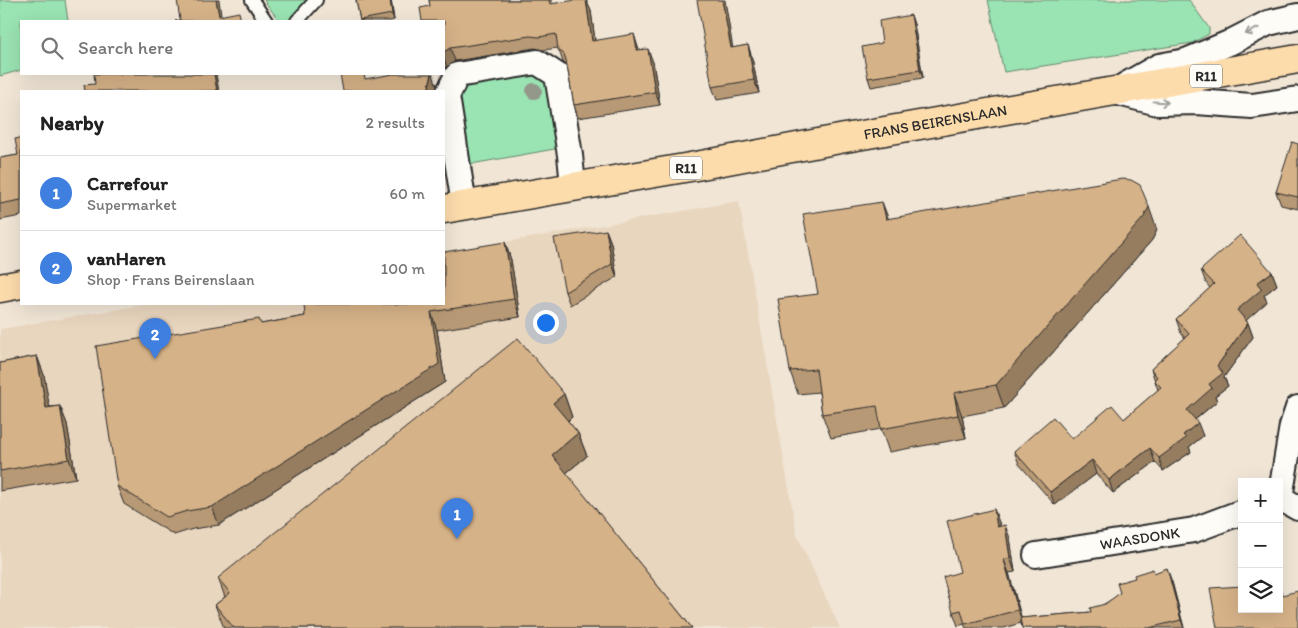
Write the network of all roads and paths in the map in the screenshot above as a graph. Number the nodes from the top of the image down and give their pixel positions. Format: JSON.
{"nodes":[{"id":1,"x":252,"y":0,"type":"edge"},
{"id":2,"x":316,"y":0,"type":"edge"},
{"id":3,"x":1298,"y":16,"type":"edge"},
{"id":4,"x":265,"y":20,"type":"edge"},
{"id":5,"x":298,"y":20,"type":"edge"},
{"id":6,"x":1298,"y":59,"type":"edge"},
{"id":7,"x":1114,"y":92,"type":"junction"},
{"id":8,"x":1298,"y":99,"type":"edge"},
{"id":9,"x":574,"y":186,"type":"junction"},
{"id":10,"x":454,"y":207,"type":"edge"},
{"id":11,"x":20,"y":284,"type":"edge"},
{"id":12,"x":0,"y":288,"type":"edge"},
{"id":13,"x":1298,"y":408,"type":"edge"},
{"id":14,"x":1283,"y":480,"type":"edge"},
{"id":15,"x":1283,"y":500,"type":"edge"},
{"id":16,"x":1298,"y":508,"type":"edge"},
{"id":17,"x":1238,"y":514,"type":"edge"},
{"id":18,"x":1036,"y":555,"type":"dead end"}],
"edges":[{"from":1,"to":4,"type":"lane"},
{"from":2,"to":5,"type":"lane"},
{"from":3,"to":7,"type":"street","one_way":true},
{"from":6,"to":7,"type":"main road","name":"FRANS BEIRENSLAAN","number":"R11"},
{"from":7,"to":8,"type":"street","one_way":true},
{"from":7,"to":9,"type":"main road","name":"FRANS BEIRENSLAAN","number":"R11"},
{"from":9,"to":10,"type":"main road","name":"FRANS BEIRENSLAAN","number":"R11"},
{"from":9,"to":10,"type":"street","name":"FRANS BEIRENSLAAN"},
{"from":11,"to":12,"type":"main road"},
{"from":13,"to":14,"type":"street"},
{"from":15,"to":16,"type":"street"},
{"from":17,"to":18,"type":"street","name":"WAASDONK"}]}
